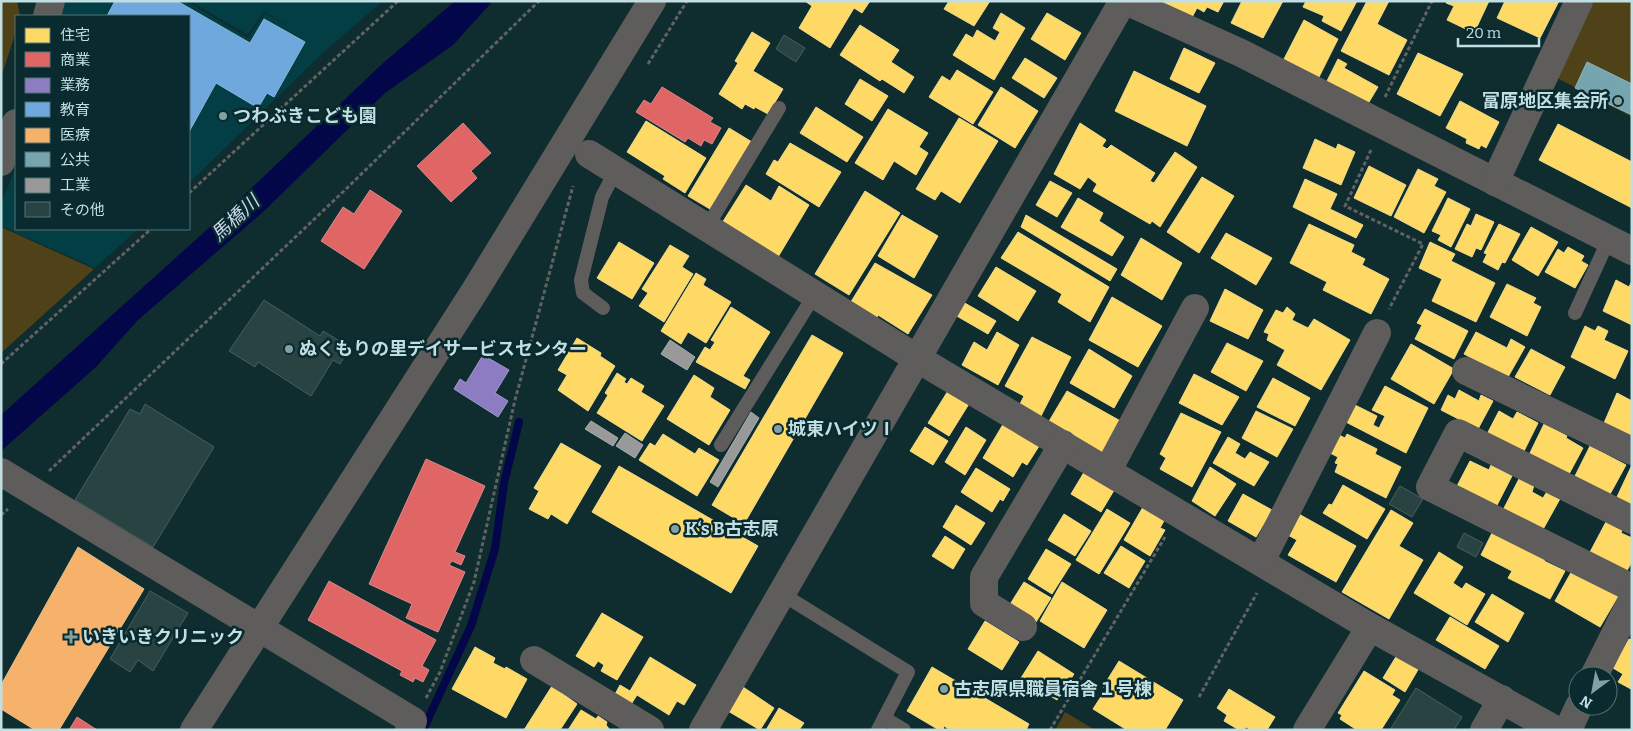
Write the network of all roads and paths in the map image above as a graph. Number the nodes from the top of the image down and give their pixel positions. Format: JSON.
{"nodes":[{"id":1,"x":51,"y":1,"type":"edge"},
{"id":2,"x":398,"y":1,"type":"edge"},
{"id":3,"x":539,"y":1,"type":"edge"},
{"id":4,"x":652,"y":1,"type":"edge"},
{"id":5,"x":1125,"y":1,"type":"edge"},
{"id":6,"x":1432,"y":1,"type":"edge"},
{"id":7,"x":1579,"y":1,"type":"edge"},
{"id":8,"x":47,"y":15,"type":"edge"},
{"id":9,"x":779,"y":108,"type":"dead end"},
{"id":10,"x":1378,"y":122,"type":"junction"},
{"id":11,"x":15,"y":126,"type":"edge"},
{"id":12,"x":589,"y":154,"type":"dead end"},
{"id":13,"x":1,"y":162,"type":"edge"},
{"id":14,"x":616,"y":170,"type":"junction"},
{"id":15,"x":575,"y":179,"type":"dead end"},
{"id":16,"x":1495,"y":182,"type":"junction"},
{"id":17,"x":190,"y":192,"type":"edge"},
{"id":18,"x":707,"y":227,"type":"junction"},
{"id":19,"x":150,"y":230,"type":"edge"},
{"id":20,"x":1620,"y":245,"type":"edge"},
{"id":21,"x":815,"y":294,"type":"junction"},
{"id":22,"x":603,"y":308,"type":"dead end"},
{"id":23,"x":1195,"y":308,"type":"dead end"},
{"id":24,"x":1575,"y":313,"type":"dead end"},
{"id":25,"x":1377,"y":333,"type":"joint"},
{"id":26,"x":918,"y":359,"type":"junction"},
{"id":27,"x":1,"y":364,"type":"edge"},
{"id":28,"x":1466,"y":371,"type":"dead end"},
{"id":29,"x":721,"y":444,"type":"dead end"},
{"id":30,"x":1063,"y":444,"type":"junction"},
{"id":31,"x":1632,"y":451,"type":"edge"},
{"id":32,"x":1108,"y":470,"type":"junction"},
{"id":33,"x":15,"y":480,"type":"edge"},
{"id":34,"x":1180,"y":513,"type":"junction"},
{"id":35,"x":1632,"y":520,"type":"edge"},
{"id":36,"x":1266,"y":564,"type":"junction"},
{"id":37,"x":1632,"y":588,"type":"edge"},
{"id":38,"x":782,"y":594,"type":"junction"},
{"id":39,"x":1632,"y":600,"type":"edge"},
{"id":40,"x":260,"y":626,"type":"junction"},
{"id":41,"x":1024,"y":627,"type":"dead end"},
{"id":42,"x":1370,"y":627,"type":"junction"},
{"id":43,"x":534,"y":660,"type":"dead end"},
{"id":44,"x":1599,"y":666,"type":"edge"},
{"id":45,"x":1199,"y":697,"type":"dead end"},
{"id":46,"x":1502,"y":699,"type":"junction"},
{"id":47,"x":1574,"y":716,"type":"edge"},
{"id":48,"x":881,"y":724,"type":"edge"},
{"id":49,"x":411,"y":726,"type":"edge"},
{"id":50,"x":194,"y":730,"type":"edge"},
{"id":51,"x":650,"y":730,"type":"edge"},
{"id":52,"x":703,"y":730,"type":"edge"},
{"id":53,"x":904,"y":730,"type":"edge"},
{"id":54,"x":1050,"y":730,"type":"edge"},
{"id":55,"x":1307,"y":730,"type":"edge"},
{"id":56,"x":1484,"y":730,"type":"edge"},
{"id":57,"x":1556,"y":730,"type":"edge"},
{"id":58,"x":1568,"y":730,"type":"edge"}],
"edges":[{"from":1,"to":8,"type":"street"},
{"from":2,"to":17,"type":"path"},
{"from":3,"to":33,"type":"path"},
{"from":4,"to":40,"type":"street"},
{"from":5,"to":10,"type":"street"},
{"from":5,"to":26,"type":"street"},
{"from":6,"to":10,"type":"path"},
{"from":7,"to":16,"type":"street"},
{"from":9,"to":18,"type":"lane"},
{"from":10,"to":16,"type":"street"},
{"from":10,"to":25,"type":"path"},
{"from":11,"to":13,"type":"street"},
{"from":12,"to":14,"type":"street"},
{"from":14,"to":18,"type":"street"},
{"from":14,"to":22,"type":"lane"},
{"from":15,"to":49,"type":"path"},
{"from":16,"to":20,"type":"street"},
{"from":18,"to":21,"type":"street"},
{"from":19,"to":27,"type":"path"},
{"from":20,"to":24,"type":"lane"},
{"from":21,"to":26,"type":"street"},
{"from":21,"to":29,"type":"lane"},
{"from":23,"to":32,"type":"street"},
{"from":25,"to":36,"type":"street"},
{"from":26,"to":30,"type":"street"},
{"from":26,"to":38,"type":"street"},
{"from":28,"to":31,"type":"street"},
{"from":30,"to":32,"type":"street"},
{"from":30,"to":41,"type":"street"},
{"from":32,"to":34,"type":"street"},
{"from":33,"to":40,"type":"street"},
{"from":34,"to":36,"type":"street"},
{"from":34,"to":54,"type":"path"},
{"from":35,"to":37,"type":"street"},
{"from":36,"to":42,"type":"street"},
{"from":36,"to":45,"type":"path"},
{"from":38,"to":48,"type":"lane"},
{"from":38,"to":52,"type":"street"},
{"from":39,"to":44,"type":"street"},
{"from":40,"to":49,"type":"street"},
{"from":40,"to":50,"type":"street"},
{"from":42,"to":46,"type":"street"},
{"from":42,"to":55,"type":"street"},
{"from":43,"to":51,"type":"street"},
{"from":46,"to":56,"type":"street"},
{"from":46,"to":57,"type":"street"},
{"from":47,"to":58,"type":"street"},
{"from":48,"to":53,"type":"lane"}]}
